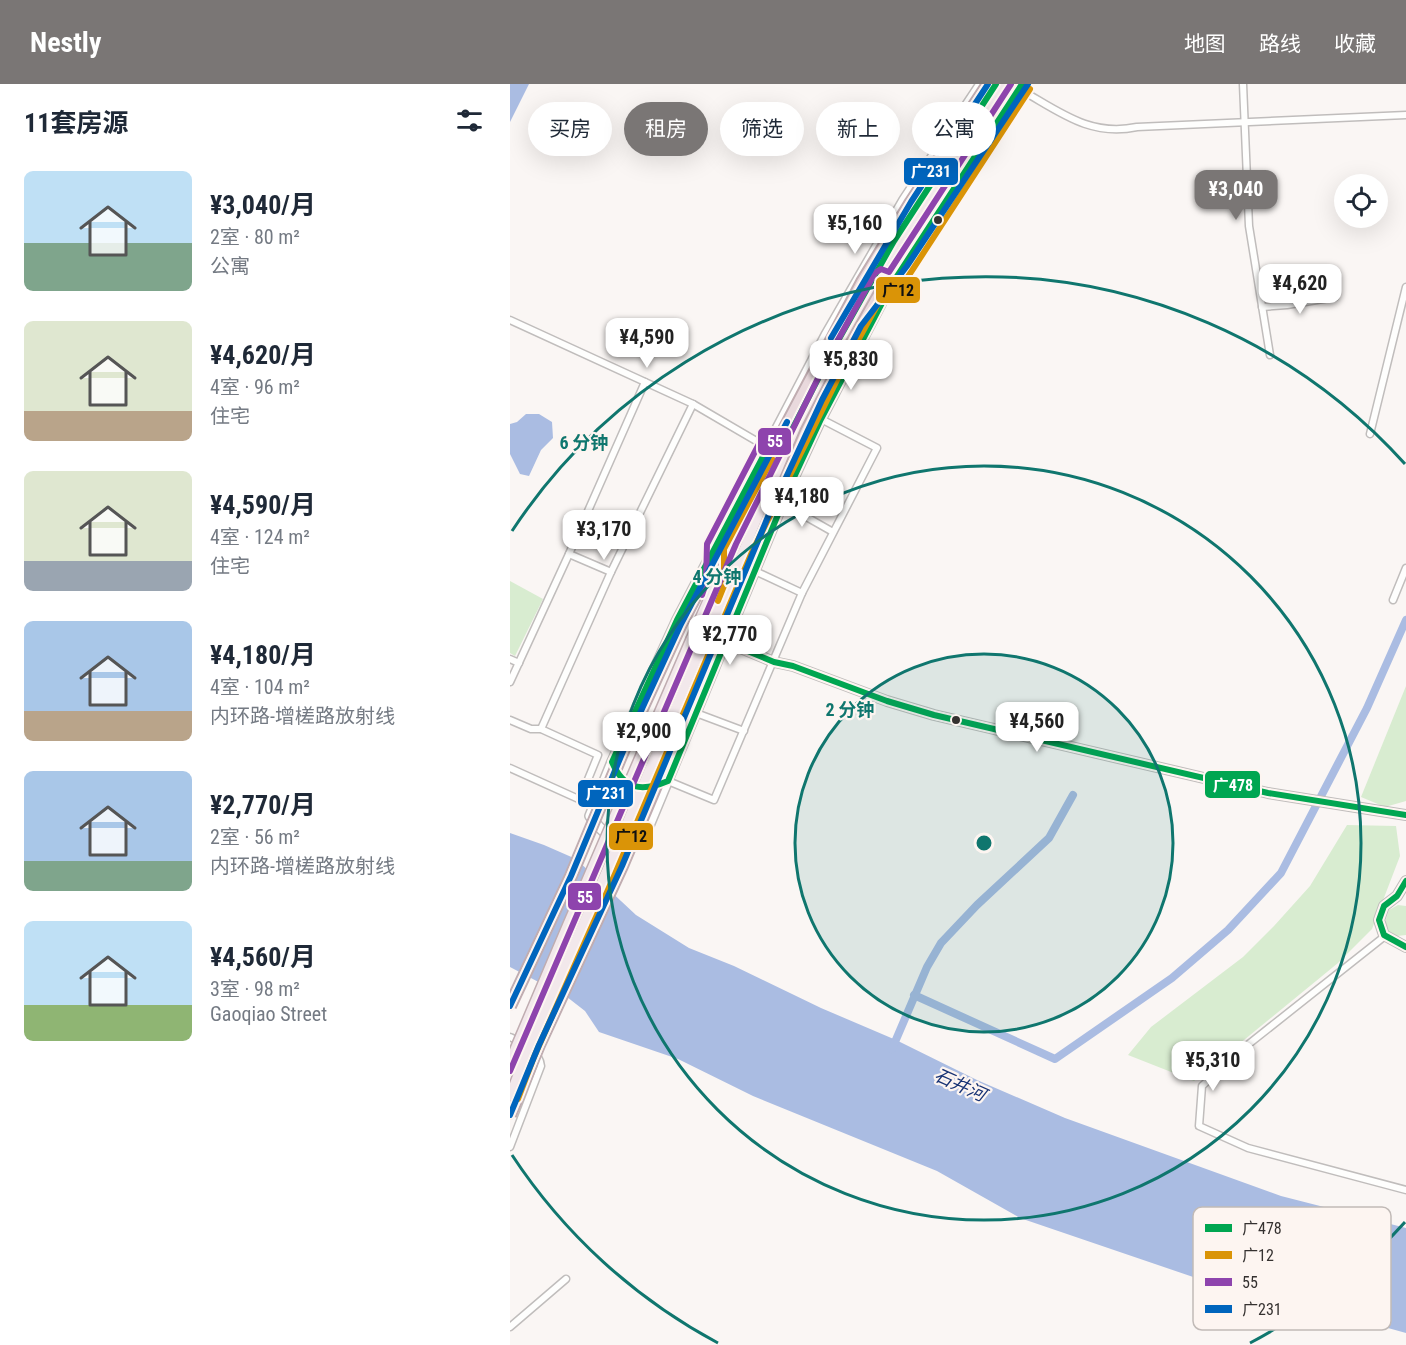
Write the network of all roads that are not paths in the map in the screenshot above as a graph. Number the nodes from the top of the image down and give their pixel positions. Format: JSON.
{"nodes":[{"id":1,"x":981,"y":84,"type":"edge"},
{"id":2,"x":988,"y":84,"type":"edge"},
{"id":3,"x":996,"y":84,"type":"edge"},
{"id":4,"x":1006,"y":84,"type":"edge"},
{"id":5,"x":1243,"y":84,"type":"edge"},
{"id":6,"x":1021,"y":85,"type":"edge"},
{"id":7,"x":984,"y":102,"type":"edge"},
{"id":8,"x":995,"y":102,"type":"edge"},
{"id":9,"x":996,"y":107,"type":"edge"},
{"id":10,"x":1004,"y":112,"type":"junction"},
{"id":11,"x":1406,"y":116,"type":"edge"},
{"id":12,"x":1245,"y":124,"type":"junction"},
{"id":13,"x":949,"y":156,"type":"edge"},
{"id":14,"x":960,"y":156,"type":"edge"},
{"id":15,"x":932,"y":157,"type":"joint"},
{"id":16,"x":882,"y":278,"type":"junction"},
{"id":17,"x":892,"y":284,"type":"junction"},
{"id":18,"x":1406,"y":287,"type":"edge"},
{"id":19,"x":905,"y":293,"type":"dead end"},
{"id":20,"x":1335,"y":297,"type":"dead end"},
{"id":21,"x":1262,"y":306,"type":"junction"},
{"id":22,"x":853,"y":312,"type":"junction"},
{"id":23,"x":510,"y":320,"type":"edge"},
{"id":24,"x":832,"y":322,"type":"junction"},
{"id":25,"x":1270,"y":355,"type":"dead end"},
{"id":26,"x":804,"y":378,"type":"junction"},
{"id":27,"x":645,"y":382,"type":"junction"},
{"id":28,"x":693,"y":404,"type":"junction"},
{"id":29,"x":804,"y":405,"type":"junction"},
{"id":30,"x":821,"y":419,"type":"junction"},
{"id":31,"x":802,"y":428,"type":"junction"},
{"id":32,"x":1370,"y":434,"type":"dead end"},
{"id":33,"x":768,"y":447,"type":"junction"},
{"id":34,"x":806,"y":450,"type":"junction"},
{"id":35,"x":780,"y":453,"type":"junction"},
{"id":36,"x":779,"y":501,"type":"junction"},
{"id":37,"x":765,"y":505,"type":"junction"},
{"id":38,"x":833,"y":532,"type":"junction"},
{"id":39,"x":715,"y":547,"type":"junction"},
{"id":40,"x":570,"y":554,"type":"junction"},
{"id":41,"x":1406,"y":568,"type":"edge"},
{"id":42,"x":755,"y":571,"type":"junction"},
{"id":43,"x":611,"y":572,"type":"junction"},
{"id":44,"x":715,"y":585,"type":"junction"},
{"id":45,"x":802,"y":593,"type":"junction"},
{"id":46,"x":1393,"y":600,"type":"dead end"},
{"id":47,"x":726,"y":642,"type":"junction"},
{"id":48,"x":510,"y":659,"type":"edge"},
{"id":49,"x":774,"y":662,"type":"junction"},
{"id":50,"x":519,"y":663,"type":"junction"},
{"id":51,"x":510,"y":682,"type":"edge"},
{"id":52,"x":696,"y":713,"type":"junction"},
{"id":53,"x":510,"y":720,"type":"edge"},
{"id":54,"x":541,"y":729,"type":"junction"},
{"id":55,"x":744,"y":731,"type":"junction"},
{"id":56,"x":622,"y":739,"type":"junction"},
{"id":57,"x":612,"y":762,"type":"junction"},
{"id":58,"x":675,"y":762,"type":"junction"},
{"id":59,"x":510,"y":768,"type":"edge"},
{"id":60,"x":668,"y":781,"type":"junction"},
{"id":61,"x":580,"y":799,"type":"junction"},
{"id":62,"x":594,"y":806,"type":"junction"},
{"id":63,"x":1406,"y":815,"type":"edge"},
{"id":64,"x":1406,"y":881,"type":"edge"},
{"id":65,"x":1394,"y":899,"type":"junction"},
{"id":66,"x":1406,"y":899,"type":"edge"},
{"id":67,"x":1385,"y":936,"type":"junction"},
{"id":68,"x":1394,"y":941,"type":"junction"},
{"id":69,"x":1406,"y":941,"type":"edge"},
{"id":70,"x":1406,"y":947,"type":"edge"},
{"id":71,"x":510,"y":1006,"type":"edge"},
{"id":72,"x":510,"y":1037,"type":"edge"},
{"id":73,"x":510,"y":1061,"type":"edge"},
{"id":74,"x":510,"y":1096,"type":"edge"},
{"id":75,"x":510,"y":1115,"type":"edge"},
{"id":76,"x":510,"y":1147,"type":"edge"},
{"id":77,"x":1406,"y":1190,"type":"edge"},
{"id":78,"x":566,"y":1279,"type":"dead end"},
{"id":79,"x":510,"y":1327,"type":"edge"}],
"edges":[{"from":1,"to":15,"type":"street"},
{"from":2,"to":71,"type":"highway","bridge":true},
{"from":3,"to":7,"type":"main road"},
{"from":4,"to":8,"type":"main road"},
{"from":5,"to":12,"type":"street"},
{"from":6,"to":10,"type":"street"},
{"from":6,"to":12,"type":"street"},
{"from":6,"to":75,"type":"highway","bridge":true},
{"from":9,"to":10,"type":"street"},
{"from":10,"to":17,"type":"street"},
{"from":11,"to":12,"type":"street"},
{"from":12,"to":21,"type":"street"},
{"from":13,"to":22,"type":"main road"},
{"from":14,"to":16,"type":"main road"},
{"from":15,"to":24,"type":"street"},
{"from":16,"to":17,"type":"street"},
{"from":16,"to":31,"type":"main road"},
{"from":17,"to":19,"type":"street"},
{"from":17,"to":30,"type":"street"},
{"from":18,"to":32,"type":"street"},
{"from":20,"to":21,"type":"street"},
{"from":21,"to":25,"type":"street"},
{"from":22,"to":24,"type":"street"},
{"from":22,"to":29,"type":"main road"},
{"from":23,"to":27,"type":"street"},
{"from":24,"to":26,"type":"street"},
{"from":26,"to":29,"type":"street"},
{"from":26,"to":33,"type":"street"},
{"from":27,"to":28,"type":"street"},
{"from":27,"to":40,"type":"street"},
{"from":28,"to":33,"type":"street"},
{"from":28,"to":43,"type":"street"},
{"from":29,"to":35,"type":"main road"},
{"from":30,"to":34,"type":"street"},
{"from":30,"to":38,"type":"street"},
{"from":31,"to":34,"type":"street"},
{"from":31,"to":37,"type":"main road"},
{"from":33,"to":35,"type":"street"},
{"from":33,"to":39,"type":"street"},
{"from":34,"to":36,"type":"street"},
{"from":35,"to":44,"type":"main road"},
{"from":36,"to":37,"type":"street"},
{"from":36,"to":38,"type":"street"},
{"from":36,"to":42,"type":"street"},
{"from":37,"to":74,"type":"main road","bridge":true},
{"from":38,"to":45,"type":"street"},
{"from":39,"to":44,"type":"street"},
{"from":39,"to":56,"type":"street"},
{"from":40,"to":43,"type":"street"},
{"from":40,"to":50,"type":"street"},
{"from":41,"to":46,"type":"street"},
{"from":42,"to":45,"type":"street"},
{"from":42,"to":47,"type":"street"},
{"from":43,"to":54,"type":"street"},
{"from":44,"to":73,"type":"main road","bridge":true},
{"from":45,"to":49,"type":"street"},
{"from":47,"to":49,"type":"street"},
{"from":47,"to":52,"type":"street"},
{"from":48,"to":50,"type":"street"},
{"from":49,"to":55,"type":"street"},
{"from":49,"to":63,"type":"street"},
{"from":50,"to":51,"type":"street"},
{"from":52,"to":55,"type":"street"},
{"from":52,"to":58,"type":"street"},
{"from":53,"to":54,"type":"street"},
{"from":54,"to":61,"type":"street"},
{"from":55,"to":60,"type":"street"},
{"from":56,"to":57,"type":"street"},
{"from":56,"to":58,"type":"street"},
{"from":57,"to":60,"type":"street"},
{"from":57,"to":62,"type":"street"},
{"from":58,"to":60,"type":"street"},
{"from":59,"to":61,"type":"street"},
{"from":60,"to":62,"type":"street"},
{"from":61,"to":62,"type":"street"},
{"from":64,"to":65,"type":"street"},
{"from":65,"to":66,"type":"street"},
{"from":65,"to":67,"type":"street"},
{"from":67,"to":68,"type":"street"},
{"from":67,"to":77,"type":"street"},
{"from":68,"to":69,"type":"street"},
{"from":68,"to":70,"type":"street"},
{"from":72,"to":76,"type":"street"},
{"from":78,"to":79,"type":"street"}]}
